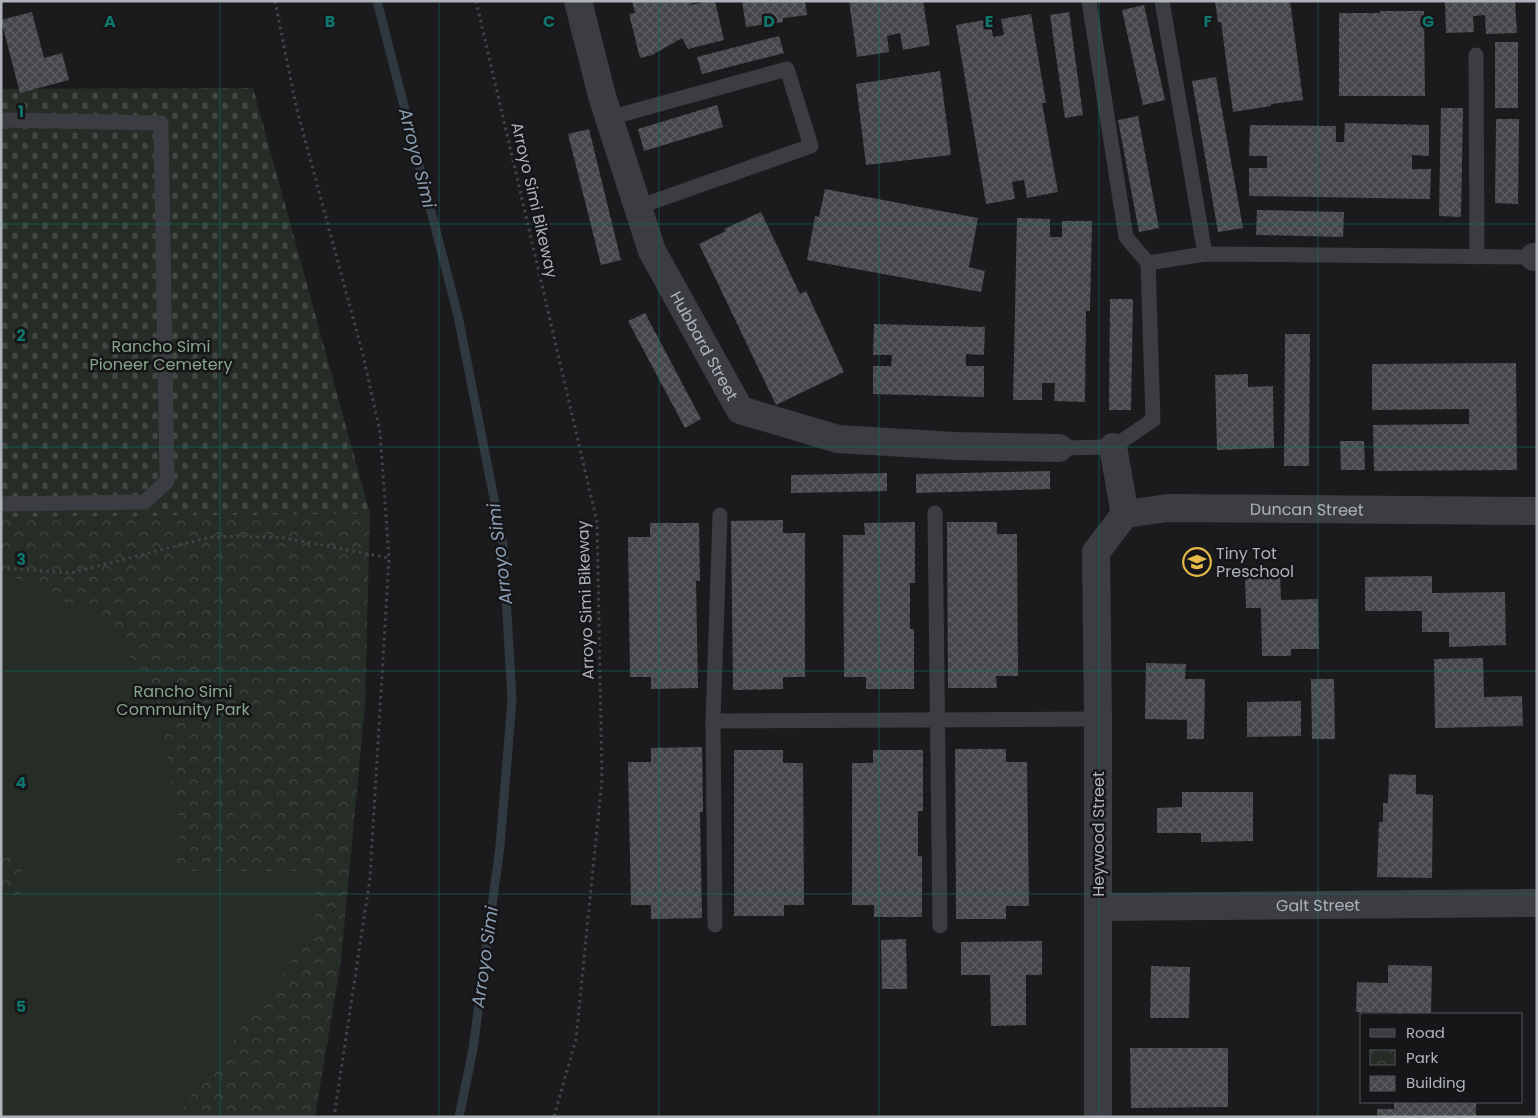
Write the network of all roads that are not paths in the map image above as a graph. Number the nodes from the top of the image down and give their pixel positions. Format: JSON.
{"nodes":[{"id":1,"x":578,"y":1,"type":"edge"},
{"id":2,"x":1090,"y":1,"type":"edge"},
{"id":3,"x":1162,"y":1,"type":"edge"},
{"id":4,"x":1476,"y":55,"type":"dead end"},
{"id":5,"x":609,"y":118,"type":"junction"},
{"id":6,"x":1,"y":120,"type":"edge"},
{"id":7,"x":638,"y":206,"type":"junction"},
{"id":8,"x":1205,"y":254,"type":"junction"},
{"id":9,"x":1478,"y":256,"type":"junction"},
{"id":10,"x":1535,"y":257,"type":"edge"},
{"id":11,"x":1148,"y":263,"type":"junction"},
{"id":12,"x":1113,"y":447,"type":"junction"},
{"id":13,"x":1059,"y":448,"type":"joint"},
{"id":14,"x":1,"y":504,"type":"edge"},
{"id":15,"x":1537,"y":511,"type":"edge"},
{"id":16,"x":935,"y":512,"type":"dead end"},
{"id":17,"x":720,"y":514,"type":"dead end"},
{"id":18,"x":1125,"y":514,"type":"junction"},
{"id":19,"x":1098,"y":718,"type":"junction"},
{"id":20,"x":938,"y":720,"type":"junction"},
{"id":21,"x":713,"y":721,"type":"junction"},
{"id":22,"x":1537,"y":903,"type":"edge"},
{"id":23,"x":1098,"y":907,"type":"junction"},
{"id":24,"x":715,"y":925,"type":"dead end"},
{"id":25,"x":940,"y":926,"type":"dead end"},
{"id":26,"x":1098,"y":1117,"type":"edge"}],
"edges":[{"from":1,"to":5,"type":"street","name":"Hubbard Street"},
{"from":2,"to":11,"type":"lane"},
{"from":3,"to":8,"type":"lane"},
{"from":4,"to":9,"type":"lane"},
{"from":5,"to":7,"type":"street","name":"Hubbard Street"},
{"from":5,"to":7,"type":"lane"},
{"from":6,"to":14,"type":"lane"},
{"from":7,"to":13,"type":"street","name":"Hubbard Street"},
{"from":8,"to":9,"type":"lane"},
{"from":8,"to":11,"type":"lane"},
{"from":9,"to":10,"type":"lane"},
{"from":11,"to":12,"type":"lane"},
{"from":12,"to":13,"type":"lane"},
{"from":12,"to":18,"type":"street"},
{"from":15,"to":18,"type":"street","name":"Duncan Street"},
{"from":16,"to":20,"type":"lane"},
{"from":17,"to":21,"type":"lane"},
{"from":18,"to":19,"type":"street","name":"Heywood Street"},
{"from":19,"to":20,"type":"lane"},
{"from":19,"to":23,"type":"street","name":"Heywood Street"},
{"from":20,"to":21,"type":"lane"},
{"from":20,"to":25,"type":"lane"},
{"from":21,"to":24,"type":"lane"},
{"from":22,"to":23,"type":"street","name":"Galt Street"},
{"from":23,"to":26,"type":"street","name":"Heywood Street"}]}
